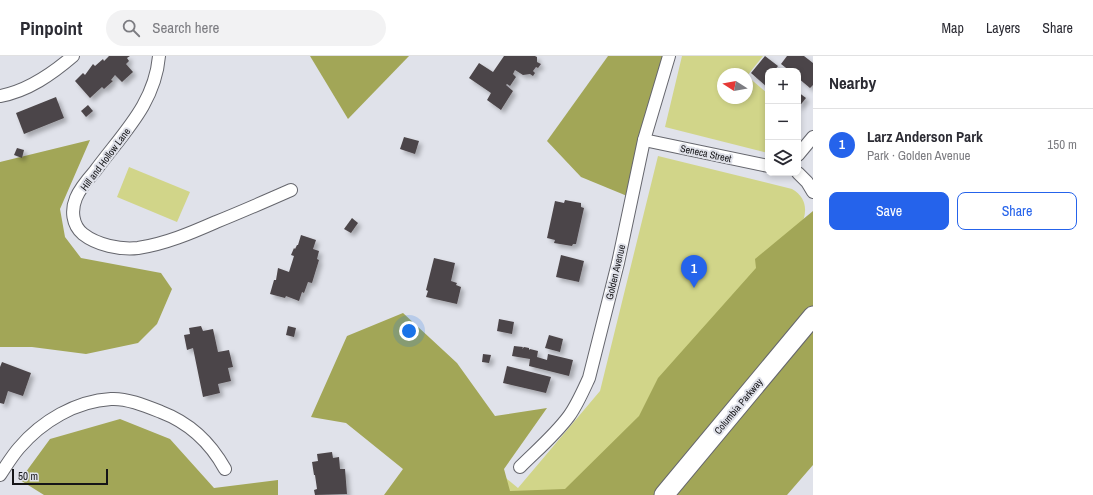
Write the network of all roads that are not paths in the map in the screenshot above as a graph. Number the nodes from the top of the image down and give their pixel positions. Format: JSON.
{"nodes":[{"id":1,"x":73,"y":56,"type":"edge"},
{"id":2,"x":159,"y":56,"type":"edge"},
{"id":3,"x":669,"y":56,"type":"edge"},
{"id":4,"x":0,"y":96,"type":"edge"},
{"id":5,"x":813,"y":137,"type":"edge"},
{"id":6,"x":644,"y":140,"type":"junction"},
{"id":7,"x":801,"y":152,"type":"edge"},
{"id":8,"x":765,"y":165,"type":"edge"},
{"id":9,"x":801,"y":176,"type":"edge"},
{"id":10,"x":291,"y":190,"type":"dead end"},
{"id":11,"x":813,"y":192,"type":"edge"},
{"id":12,"x":813,"y":316,"type":"edge"},
{"id":13,"x":520,"y":467,"type":"dead end"},
{"id":14,"x":225,"y":469,"type":"dead end"},
{"id":15,"x":0,"y":475,"type":"edge"},
{"id":16,"x":664,"y":495,"type":"edge"}],
"edges":[{"from":1,"to":4,"type":"street"},
{"from":2,"to":10,"type":"street","name":"Hill and Hollow Lane"},
{"from":3,"to":6,"type":"street","name":"Golden Avenue"},
{"from":5,"to":7,"type":"street"},
{"from":6,"to":8,"type":"street","name":"Seneca Street"},
{"from":6,"to":13,"type":"street","name":"Golden Avenue"},
{"from":9,"to":11,"type":"street"},
{"from":12,"to":16,"type":"highway","name":"Columbia Parkway"},
{"from":14,"to":15,"type":"street"}]}
